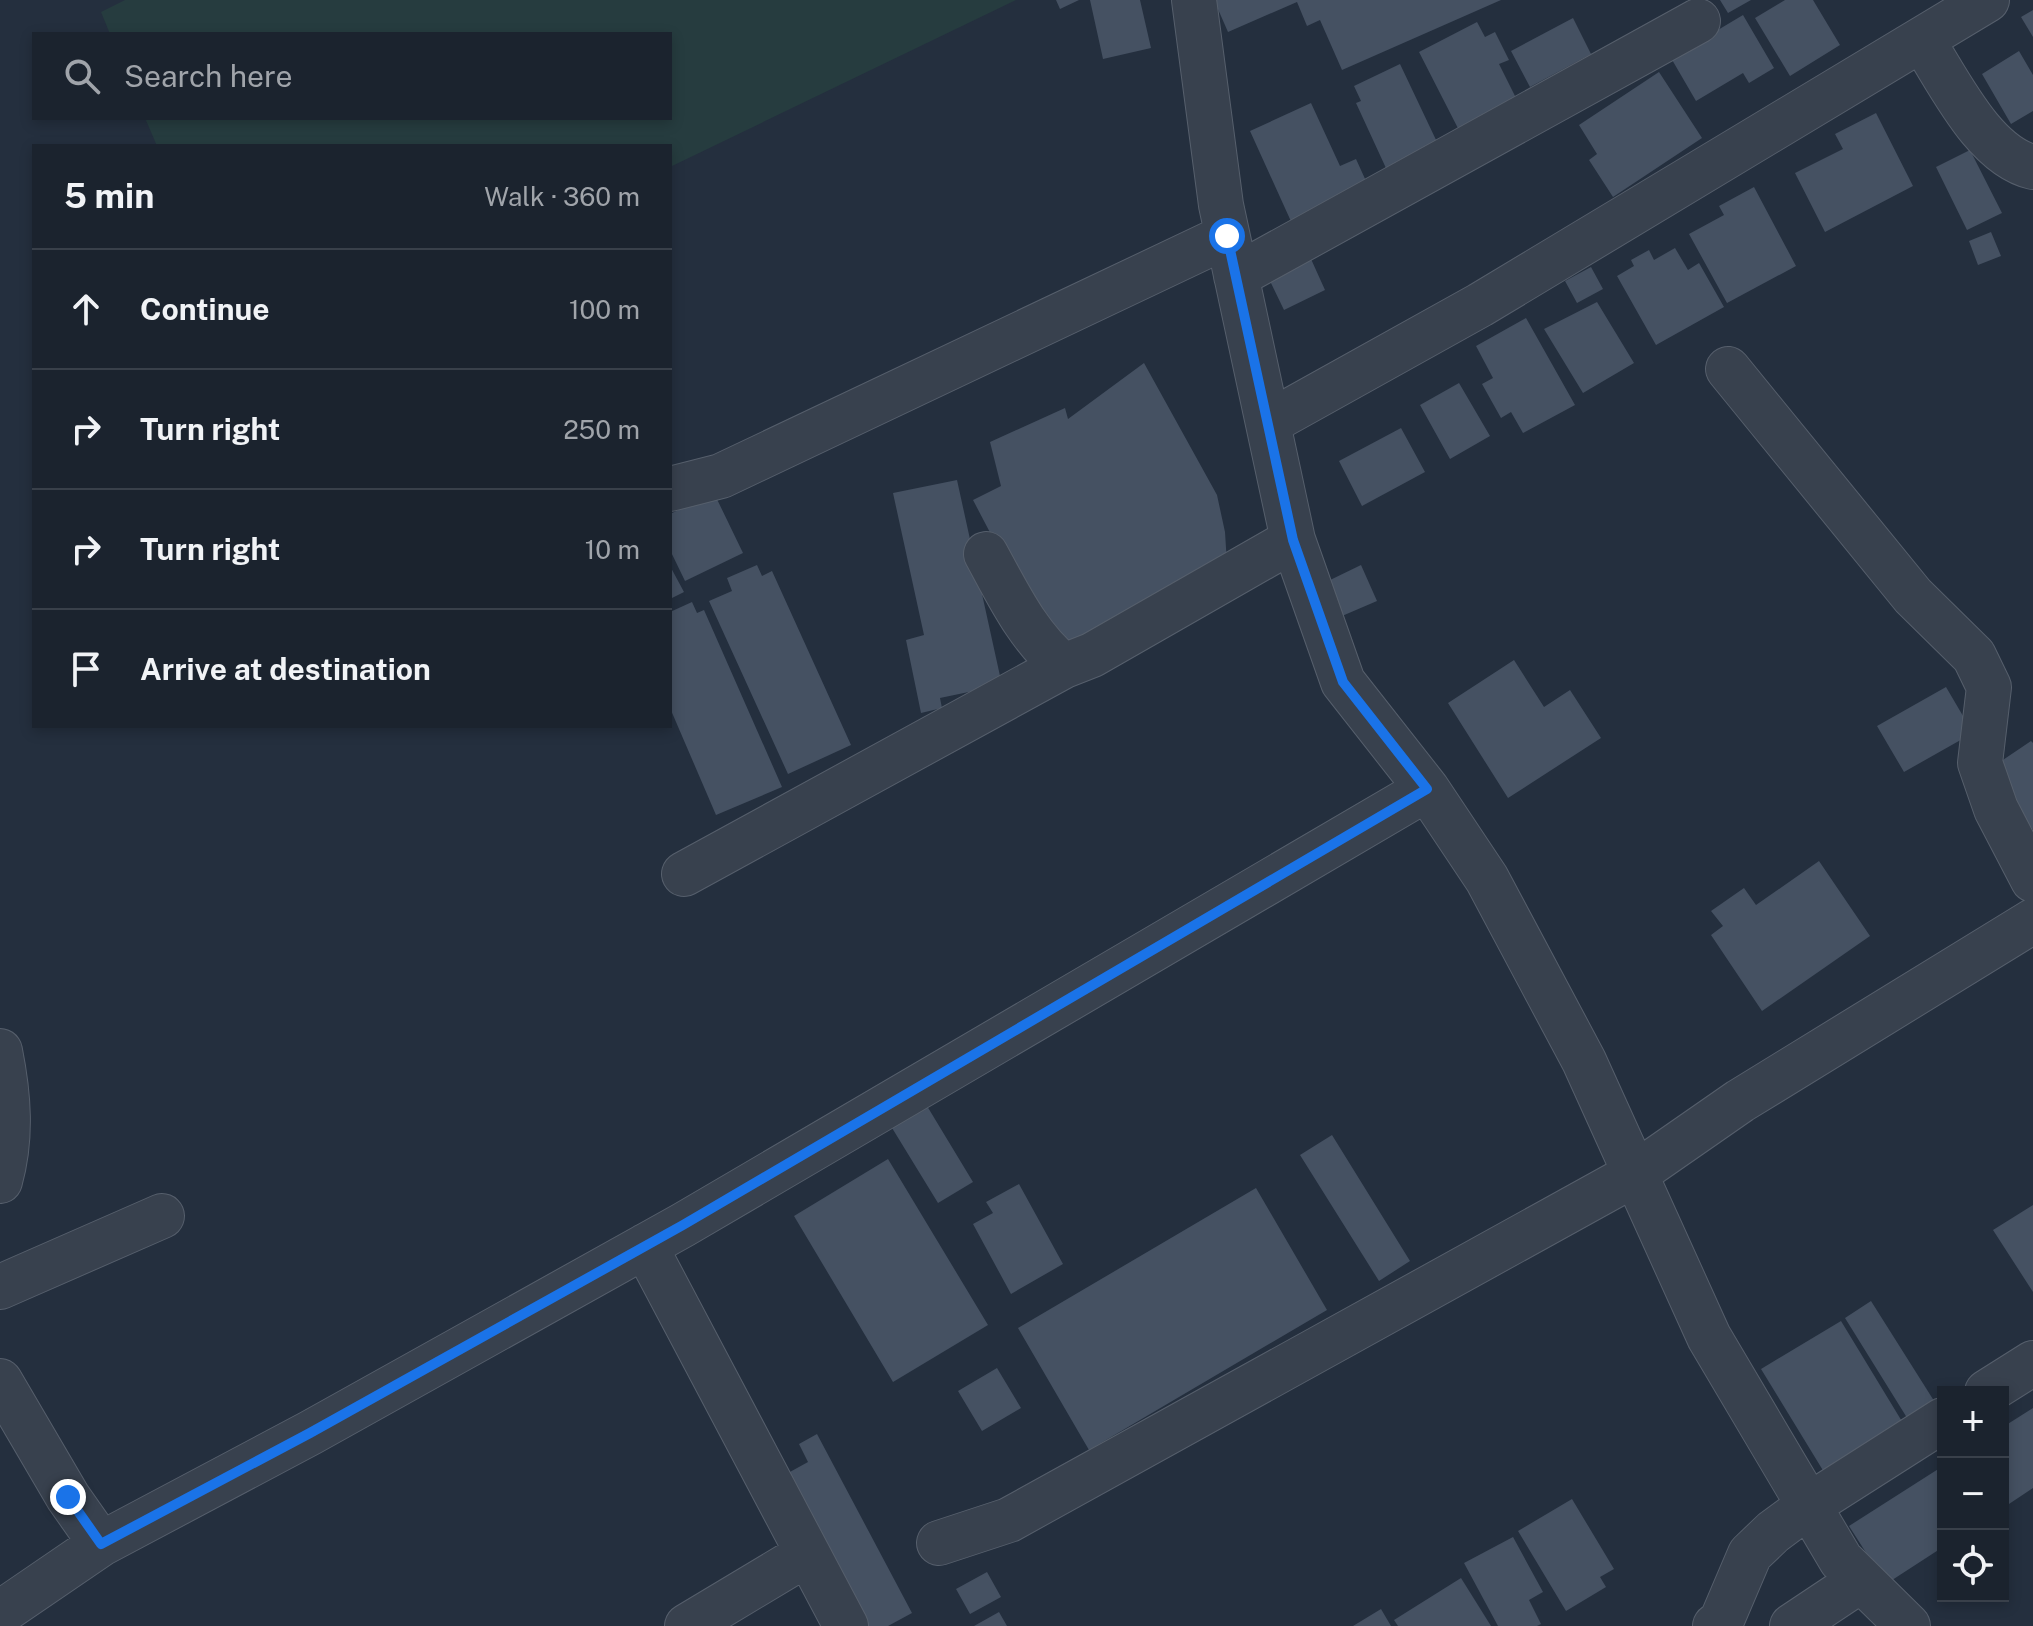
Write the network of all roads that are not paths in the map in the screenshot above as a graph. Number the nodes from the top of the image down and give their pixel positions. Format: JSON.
{"nodes":[{"id":1,"x":1194,"y":0,"type":"edge"},
{"id":2,"x":1987,"y":0,"type":"edge"},
{"id":3,"x":1698,"y":21,"type":"dead end"},
{"id":4,"x":1922,"y":40,"type":"junction"},
{"id":5,"x":2033,"y":167,"type":"edge"},
{"id":6,"x":1232,"y":256,"type":"junction"},
{"id":7,"x":1728,"y":369,"type":"dead end"},
{"id":8,"x":1268,"y":423,"type":"junction"},
{"id":9,"x":672,"y":488,"type":"edge"},
{"id":10,"x":1293,"y":540,"type":"junction"},
{"id":11,"x":986,"y":554,"type":"dead end"},
{"id":12,"x":1064,"y":666,"type":"junction"},
{"id":13,"x":1427,"y":789,"type":"junction"},
{"id":14,"x":684,"y":874,"type":"dead end"},
{"id":15,"x":2033,"y":880,"type":"edge"},
{"id":16,"x":2033,"y":921,"type":"edge"},
{"id":17,"x":0,"y":1051,"type":"edge"},
{"id":18,"x":1635,"y":1174,"type":"junction"},
{"id":19,"x":0,"y":1181,"type":"edge"},
{"id":20,"x":162,"y":1216,"type":"dead end"},
{"id":21,"x":645,"y":1246,"type":"junction"},
{"id":22,"x":0,"y":1287,"type":"edge"},
{"id":23,"x":2033,"y":1363,"type":"edge"},
{"id":24,"x":0,"y":1381,"type":"edge"},
{"id":25,"x":1997,"y":1386,"type":"edge"},
{"id":26,"x":1937,"y":1424,"type":"edge"},
{"id":27,"x":1808,"y":1506,"type":"junction"},
{"id":28,"x":94,"y":1533,"type":"junction"},
{"id":29,"x":939,"y":1543,"type":"dead end"},
{"id":30,"x":807,"y":1554,"type":"junction"},
{"id":31,"x":0,"y":1577,"type":"edge"},
{"id":32,"x":1861,"y":1580,"type":"junction"},
{"id":33,"x":0,"y":1613,"type":"edge"},
{"id":34,"x":687,"y":1626,"type":"edge"},
{"id":35,"x":846,"y":1626,"type":"edge"},
{"id":36,"x":1715,"y":1626,"type":"edge"},
{"id":37,"x":1792,"y":1626,"type":"edge"},
{"id":38,"x":1908,"y":1626,"type":"edge"}],
"edges":[{"from":1,"to":6,"type":"street"},
{"from":2,"to":4,"type":"street"},
{"from":3,"to":6,"type":"street"},
{"from":4,"to":5,"type":"street"},
{"from":4,"to":8,"type":"street"},
{"from":6,"to":8,"type":"street"},
{"from":6,"to":9,"type":"street"},
{"from":7,"to":15,"type":"street"},
{"from":8,"to":10,"type":"street"},
{"from":10,"to":12,"type":"street"},
{"from":10,"to":13,"type":"street"},
{"from":11,"to":12,"type":"street"},
{"from":12,"to":14,"type":"street"},
{"from":13,"to":18,"type":"street"},
{"from":13,"to":21,"type":"street"},
{"from":16,"to":18,"type":"street"},
{"from":17,"to":19,"type":"street"},
{"from":18,"to":27,"type":"street"},
{"from":18,"to":29,"type":"street"},
{"from":20,"to":22,"type":"street"},
{"from":21,"to":28,"type":"street"},
{"from":21,"to":30,"type":"street"},
{"from":23,"to":25,"type":"street"},
{"from":24,"to":28,"type":"street"},
{"from":26,"to":27,"type":"street"},
{"from":27,"to":32,"type":"street"},
{"from":27,"to":36,"type":"street"},
{"from":28,"to":31,"type":"street"},
{"from":28,"to":33,"type":"street"},
{"from":30,"to":34,"type":"street"},
{"from":30,"to":35,"type":"street"},
{"from":32,"to":37,"type":"street"},
{"from":32,"to":38,"type":"street"}]}
